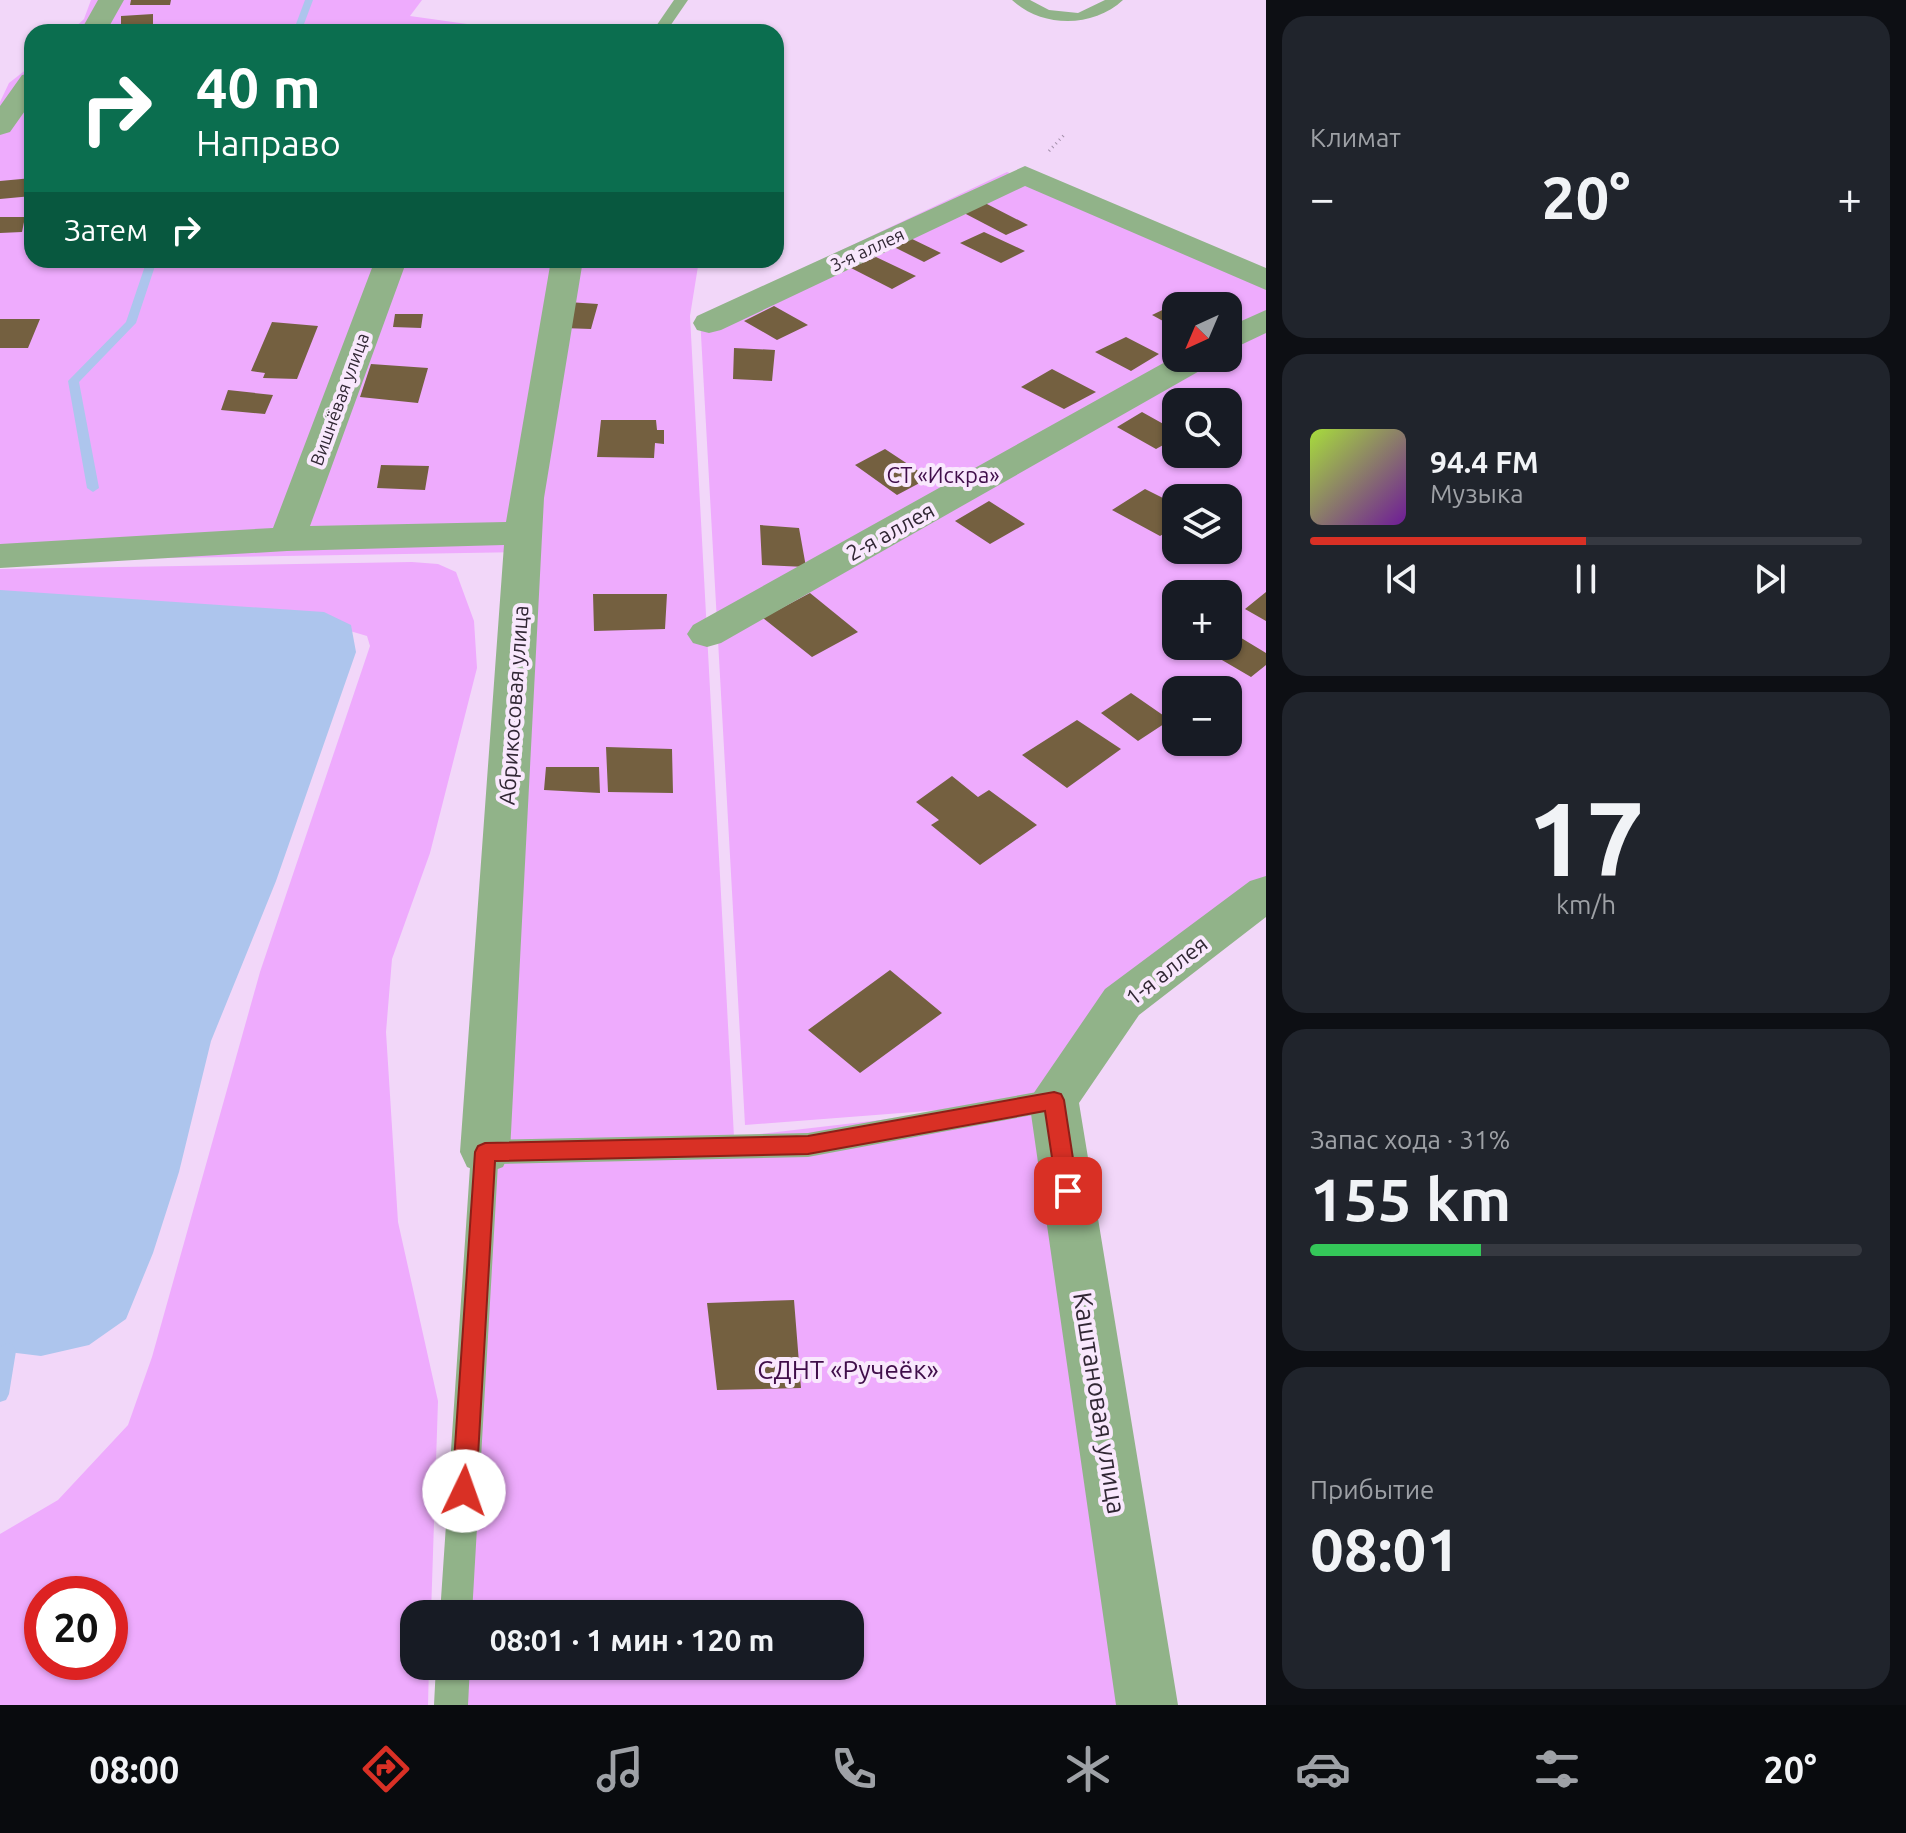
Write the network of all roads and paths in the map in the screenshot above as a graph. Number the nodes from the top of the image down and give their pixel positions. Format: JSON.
{"nodes":[{"id":1,"x":111,"y":0,"type":"edge"},
{"id":2,"x":681,"y":0,"type":"edge"},
{"id":3,"x":1019,"y":0,"type":"edge"},
{"id":4,"x":1116,"y":0,"type":"edge"},
{"id":5,"x":98,"y":24,"type":"edge"},
{"id":6,"x":664,"y":24,"type":"edge"},
{"id":7,"x":24,"y":92,"type":"edge"},
{"id":8,"x":0,"y":126,"type":"edge"},
{"id":9,"x":388,"y":268,"type":"edge"},
{"id":10,"x":566,"y":268,"type":"edge"},
{"id":11,"x":1266,"y":280,"type":"edge"},
{"id":12,"x":1266,"y":320,"type":"edge"},
{"id":13,"x":709,"y":323,"type":"dead end"},
{"id":14,"x":1242,"y":333,"type":"edge"},
{"id":15,"x":1173,"y":372,"type":"edge"},
{"id":16,"x":524,"y":533,"type":"junction"},
{"id":17,"x":287,"y":539,"type":"junction"},
{"id":18,"x":0,"y":556,"type":"edge"},
{"id":19,"x":707,"y":634,"type":"dead end"},
{"id":20,"x":1266,"y":893,"type":"edge"},
{"id":21,"x":1054,"y":1100,"type":"junction"},
{"id":22,"x":485,"y":1152,"type":"junction"},
{"id":23,"x":457,"y":1600,"type":"edge"},
{"id":24,"x":452,"y":1680,"type":"edge"},
{"id":25,"x":451,"y":1705,"type":"edge"},
{"id":26,"x":1147,"y":1705,"type":"edge"}],
"edges":[{"from":1,"to":5,"type":"street"},
{"from":2,"to":6,"type":"lane"},
{"from":3,"to":4,"type":"lane"},
{"from":7,"to":8,"type":"street"},
{"from":9,"to":17,"type":"street","name":"Вишнёвая улица"},
{"from":10,"to":16,"type":"street","name":"Абрикосовая улица"},
{"from":11,"to":13,"type":"street","name":"3-я аллея"},
{"from":12,"to":14,"type":"street"},
{"from":15,"to":19,"type":"street","name":"2-я аллея"},
{"from":16,"to":17,"type":"street"},
{"from":16,"to":22,"type":"street","name":"Абрикосовая улица"},
{"from":17,"to":18,"type":"street"},
{"from":20,"to":21,"type":"street","name":"1-я аллея"},
{"from":21,"to":22,"type":"lane"},
{"from":21,"to":26,"type":"street","name":"Каштановая улица"},
{"from":22,"to":23,"type":"lane"},
{"from":24,"to":25,"type":"lane"}]}
